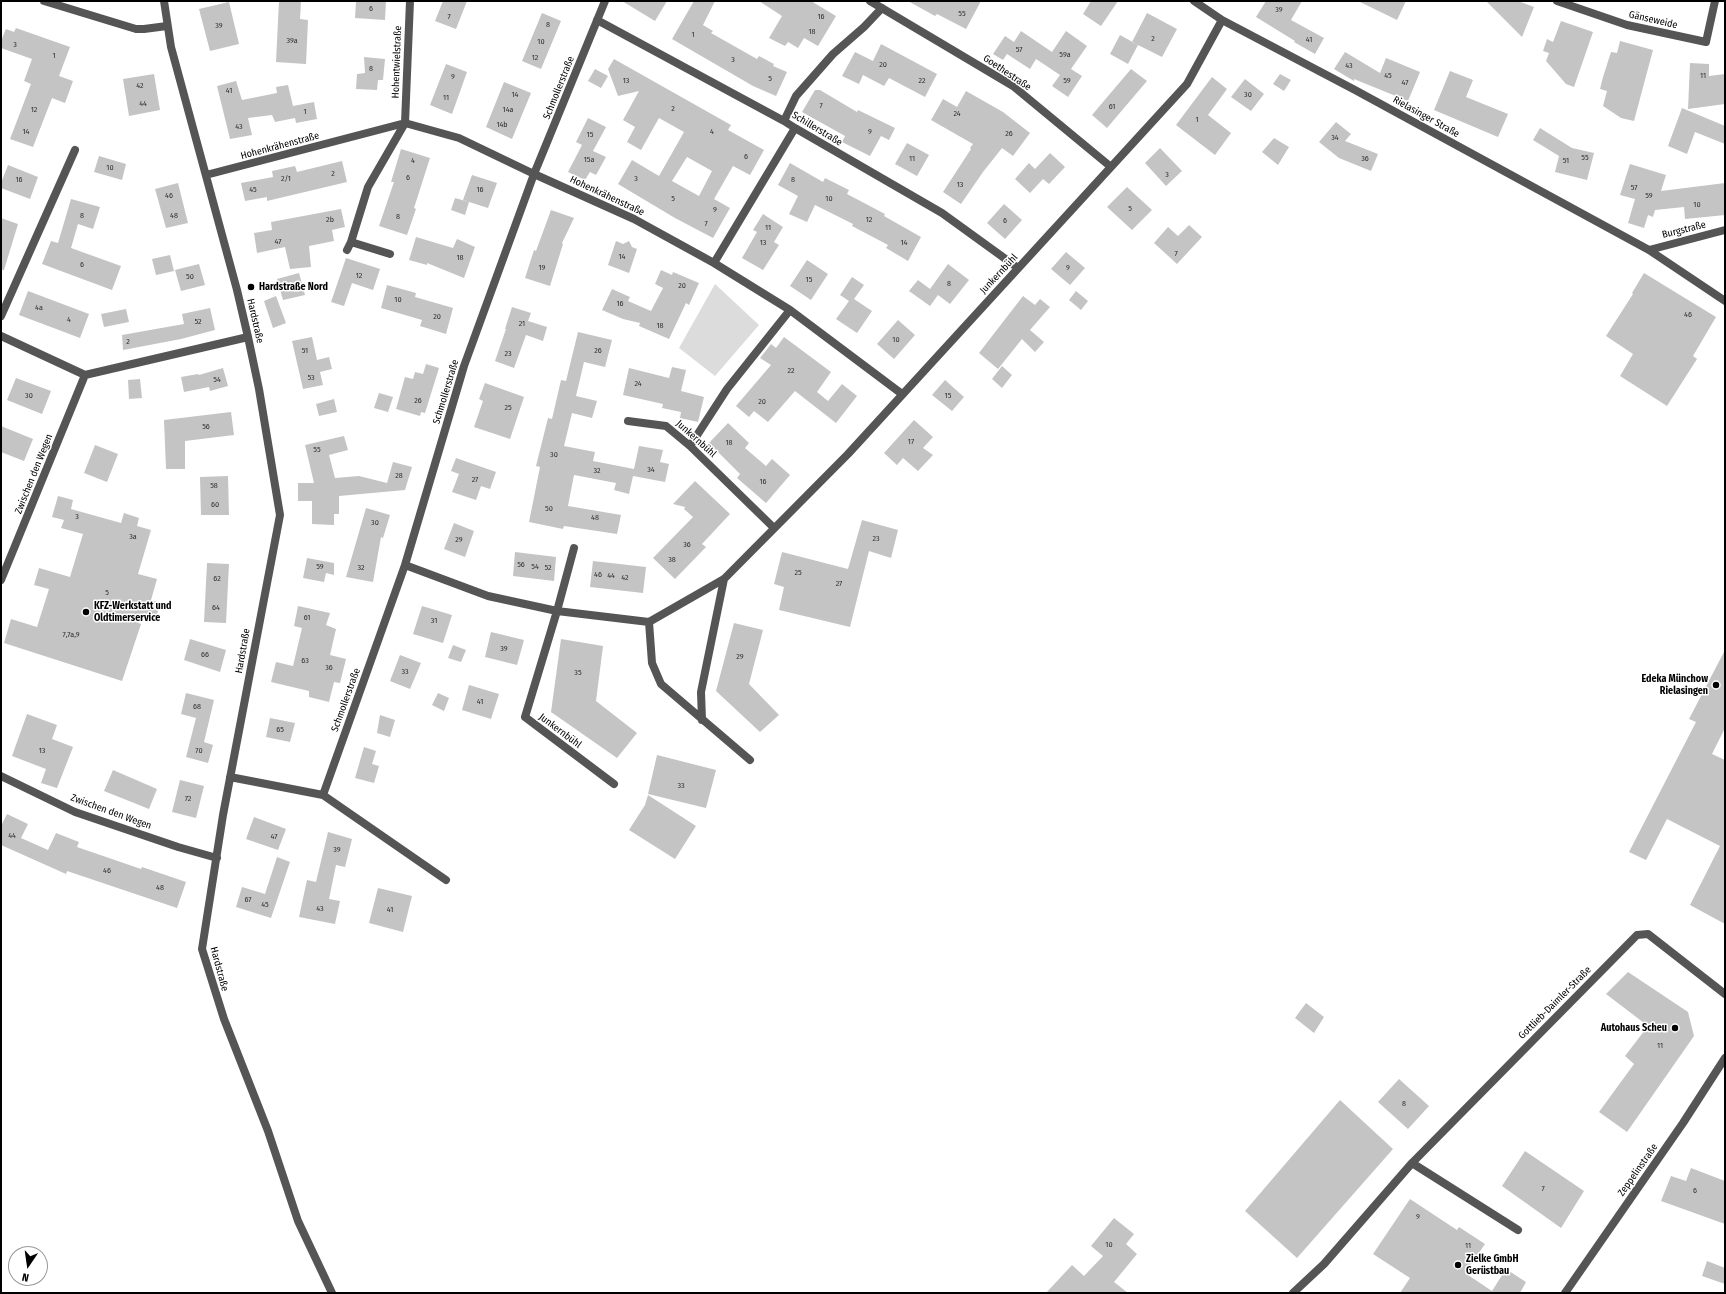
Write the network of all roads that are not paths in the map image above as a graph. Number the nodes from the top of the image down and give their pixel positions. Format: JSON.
{"nodes":[{"id":1,"x":44,"y":1,"type":"edge"},
{"id":2,"x":164,"y":1,"type":"edge"},
{"id":3,"x":410,"y":1,"type":"edge"},
{"id":4,"x":605,"y":1,"type":"edge"},
{"id":5,"x":870,"y":1,"type":"edge"},
{"id":6,"x":1194,"y":1,"type":"edge"},
{"id":7,"x":1557,"y":1,"type":"edge"},
{"id":8,"x":1715,"y":1,"type":"edge"},
{"id":9,"x":882,"y":8,"type":"junction"},
{"id":10,"x":597,"y":20,"type":"junction"},
{"id":11,"x":1222,"y":20,"type":"junction"},
{"id":12,"x":167,"y":26,"type":"junction"},
{"id":13,"x":784,"y":121,"type":"junction"},
{"id":14,"x":405,"y":123,"type":"junction"},
{"id":15,"x":795,"y":128,"type":"junction"},
{"id":16,"x":76,"y":150,"type":"dead end"},
{"id":17,"x":1111,"y":167,"type":"junction"},
{"id":18,"x":534,"y":174,"type":"junction"},
{"id":19,"x":206,"y":175,"type":"junction"},
{"id":20,"x":1725,"y":230,"type":"edge"},
{"id":21,"x":351,"y":242,"type":"junction"},
{"id":22,"x":347,"y":250,"type":"dead end"},
{"id":23,"x":1649,"y":250,"type":"junction"},
{"id":24,"x":390,"y":254,"type":"dead end"},
{"id":25,"x":714,"y":263,"type":"junction"},
{"id":26,"x":1018,"y":268,"type":"junction"},
{"id":27,"x":1725,"y":301,"type":"edge"},
{"id":28,"x":790,"y":310,"type":"junction"},
{"id":29,"x":1,"y":316,"type":"edge"},
{"id":30,"x":1,"y":336,"type":"edge"},
{"id":31,"x":248,"y":337,"type":"junction"},
{"id":32,"x":85,"y":375,"type":"junction"},
{"id":33,"x":902,"y":394,"type":"junction"},
{"id":34,"x":628,"y":421,"type":"dead end"},
{"id":35,"x":690,"y":446,"type":"junction"},
{"id":36,"x":774,"y":528,"type":"junction"},
{"id":37,"x":574,"y":548,"type":"dead end"},
{"id":38,"x":405,"y":565,"type":"junction"},
{"id":39,"x":724,"y":579,"type":"junction"},
{"id":40,"x":1,"y":580,"type":"edge"},
{"id":41,"x":557,"y":611,"type":"junction"},
{"id":42,"x":649,"y":622,"type":"junction"},
{"id":43,"x":702,"y":720,"type":"junction"},
{"id":44,"x":750,"y":760,"type":"dead end"},
{"id":45,"x":1,"y":776,"type":"edge"},
{"id":46,"x":230,"y":777,"type":"junction"},
{"id":47,"x":614,"y":784,"type":"dead end"},
{"id":48,"x":323,"y":795,"type":"junction"},
{"id":49,"x":217,"y":858,"type":"junction"},
{"id":50,"x":446,"y":880,"type":"dead end"},
{"id":51,"x":1725,"y":994,"type":"edge"},
{"id":52,"x":1725,"y":1058,"type":"edge"},
{"id":53,"x":1412,"y":1163,"type":"junction"},
{"id":54,"x":1518,"y":1230,"type":"dead end"},
{"id":55,"x":332,"y":1293,"type":"edge"},
{"id":56,"x":1292,"y":1293,"type":"edge"},
{"id":57,"x":1566,"y":1293,"type":"edge"}],
"edges":[{"from":1,"to":12,"type":"street"},
{"from":2,"to":12,"type":"street","name":"Hardstraße"},
{"from":3,"to":14,"type":"street","name":"Hohentwielstraße"},
{"from":4,"to":10,"type":"street","name":"Schmollerstraße"},
{"from":5,"to":9,"type":"street","name":"Goethestraße"},
{"from":6,"to":11,"type":"street","name":"Rielasinger Straße"},
{"from":7,"to":8,"type":"street","name":"Gänseweide"},
{"from":9,"to":13,"type":"street"},
{"from":9,"to":17,"type":"street","name":"Goethestraße"},
{"from":10,"to":13,"type":"street","name":"Schillerstraße"},
{"from":10,"to":18,"type":"street","name":"Schmollerstraße"},
{"from":11,"to":17,"type":"street","name":"Junkernbühl"},
{"from":11,"to":23,"type":"street","name":"Rielasinger Straße"},
{"from":12,"to":19,"type":"street","name":"Hardstraße"},
{"from":13,"to":15,"type":"street","name":"Schillerstraße"},
{"from":14,"to":18,"type":"street","name":"Hohenkrähenstraße"},
{"from":14,"to":19,"type":"street","name":"Hohenkrähenstraße"},
{"from":14,"to":21,"type":"street"},
{"from":15,"to":25,"type":"street"},
{"from":15,"to":26,"type":"street","name":"Schillerstraße"},
{"from":16,"to":29,"type":"street"},
{"from":17,"to":26,"type":"street","name":"Junkernbühl"},
{"from":18,"to":25,"type":"street","name":"Hohenkrähenstraße"},
{"from":18,"to":38,"type":"street","name":"Schmollerstraße"},
{"from":19,"to":31,"type":"street","name":"Hardstraße"},
{"from":20,"to":23,"type":"street","name":"Burgstraße"},
{"from":21,"to":22,"type":"street"},
{"from":21,"to":24,"type":"street"},
{"from":23,"to":27,"type":"street","name":"Rielasinger Straße"},
{"from":25,"to":28,"type":"street","name":"Hohenkrähenstraße"},
{"from":26,"to":33,"type":"street","name":"Junkernbühl"},
{"from":28,"to":33,"type":"street","name":"Hohenkrähenstraße"},
{"from":28,"to":35,"type":"street"},
{"from":30,"to":32,"type":"street"},
{"from":31,"to":32,"type":"street"},
{"from":31,"to":46,"type":"street","name":"Hardstraße"},
{"from":32,"to":40,"type":"street","name":"Zwischen den Wegen"},
{"from":33,"to":36,"type":"street","name":"Junkernbühl"},
{"from":34,"to":35,"type":"street","name":"Junkernbühl"},
{"from":35,"to":36,"type":"street","name":"Junkernbühl"},
{"from":36,"to":39,"type":"street","name":"Junkernbühl"},
{"from":37,"to":41,"type":"street","name":"Junkernbühl"},
{"from":38,"to":41,"type":"street"},
{"from":38,"to":48,"type":"street","name":"Schmollerstraße"},
{"from":39,"to":42,"type":"street","name":"Junkernbühl"},
{"from":39,"to":43,"type":"street"},
{"from":41,"to":42,"type":"street"},
{"from":41,"to":47,"type":"street","name":"Junkernbühl"},
{"from":42,"to":43,"type":"street"},
{"from":43,"to":44,"type":"street"},
{"from":45,"to":49,"type":"street","name":"Zwischen den Wegen"},
{"from":46,"to":48,"type":"street"},
{"from":46,"to":49,"type":"street","name":"Hardstraße"},
{"from":48,"to":50,"type":"street"},
{"from":49,"to":55,"type":"street","name":"Hardstraße"},
{"from":51,"to":53,"type":"street","name":"Gottlieb-Daimler-Straße"},
{"from":52,"to":57,"type":"street","name":"Zeppelinstraße"},
{"from":53,"to":54,"type":"street"},
{"from":53,"to":56,"type":"street","name":"Gottlieb-Daimler-Straße"}]}
